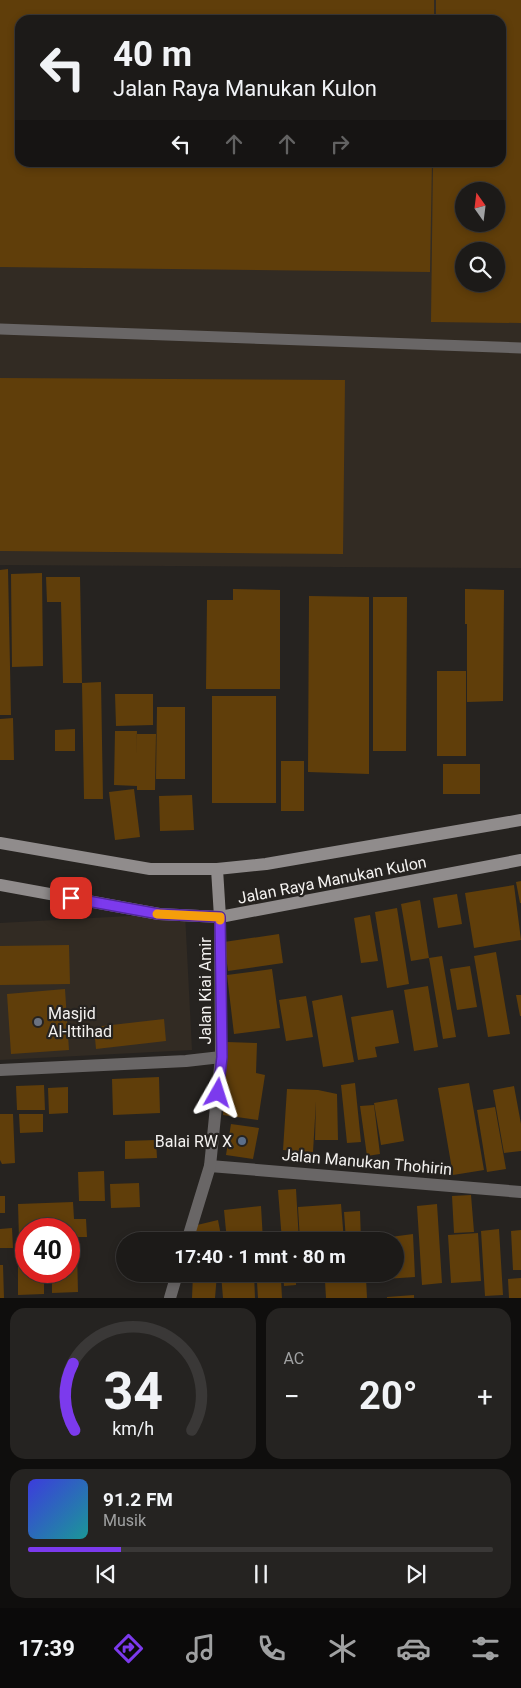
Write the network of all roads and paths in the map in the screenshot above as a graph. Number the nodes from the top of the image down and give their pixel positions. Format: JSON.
{"nodes":[{"id":1,"x":0,"y":329,"type":"edge"},
{"id":2,"x":521,"y":348,"type":"edge"},
{"id":3,"x":521,"y":820,"type":"edge"},
{"id":4,"x":0,"y":843,"type":"edge"},
{"id":5,"x":521,"y":860,"type":"edge"},
{"id":6,"x":217,"y":869,"type":"junction"},
{"id":7,"x":0,"y":885,"type":"edge"},
{"id":8,"x":220,"y":917,"type":"junction"},
{"id":9,"x":222,"y":1057,"type":"junction"},
{"id":10,"x":0,"y":1070,"type":"edge"},
{"id":11,"x":210,"y":1166,"type":"junction"},
{"id":12,"x":521,"y":1192,"type":"edge"},
{"id":13,"x":190,"y":1232,"type":"edge"},
{"id":14,"x":175,"y":1282,"type":"edge"},
{"id":15,"x":170,"y":1298,"type":"edge"}],
"edges":[{"from":1,"to":2,"type":"lane"},
{"from":3,"to":6,"type":"main road","name":"Jalan Raya Manukan Kulon"},
{"from":4,"to":6,"type":"main road","name":"Jalan Raya Manukan Kulon"},
{"from":5,"to":8,"type":"main road","name":"Jalan Raya Manukan Kulon"},
{"from":6,"to":8,"type":"main road"},
{"from":7,"to":8,"type":"main road","name":"Jalan Raya Manukan Kulon"},
{"from":8,"to":9,"type":"street","name":"Jalan Kiai Amir"},
{"from":9,"to":10,"type":"street"},
{"from":9,"to":11,"type":"street","name":"Jalan Kiai Amir"},
{"from":11,"to":12,"type":"street","name":"Jalan Manukan Thohirin"},
{"from":11,"to":13,"type":"street","name":"Jalan Kiai Amir"},
{"from":14,"to":15,"type":"street"}]}
